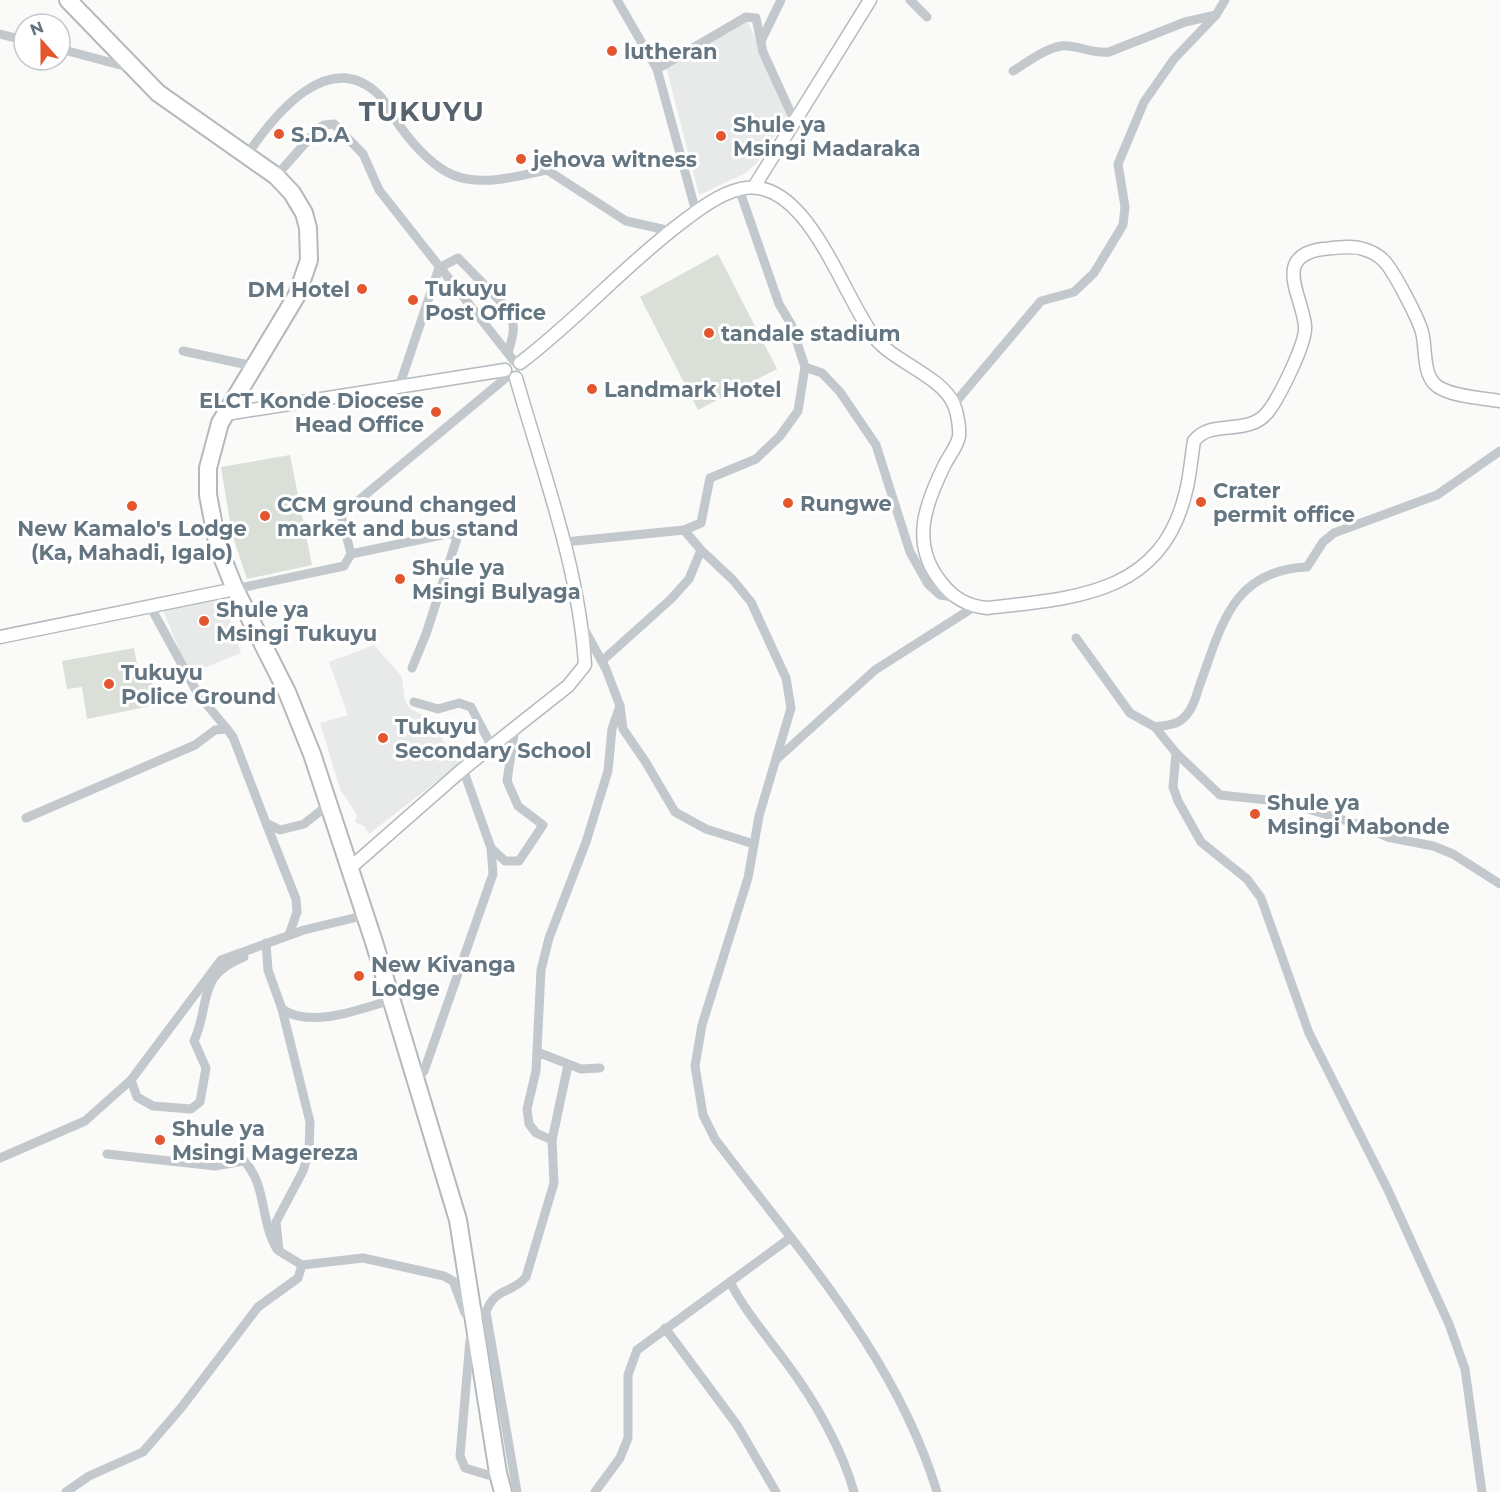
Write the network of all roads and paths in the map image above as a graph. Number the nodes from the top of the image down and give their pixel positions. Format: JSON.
{"nodes":[{"id":1,"x":68,"y":0,"type":"edge"},
{"id":2,"x":616,"y":0,"type":"edge"},
{"id":3,"x":781,"y":0,"type":"edge"},
{"id":4,"x":870,"y":0,"type":"edge"},
{"id":5,"x":910,"y":0,"type":"edge"},
{"id":6,"x":1225,"y":0,"type":"edge"},
{"id":7,"x":1216,"y":15,"type":"junction"},
{"id":8,"x":927,"y":18,"type":"dead end"},
{"id":9,"x":760,"y":41,"type":"junction"},
{"id":10,"x":72,"y":52,"type":"edge"},
{"id":11,"x":131,"y":67,"type":"junction"},
{"id":12,"x":657,"y":69,"type":"junction"},
{"id":13,"x":1013,"y":70,"type":"dead end"},
{"id":14,"x":795,"y":122,"type":"junction"},
{"id":15,"x":247,"y":155,"type":"junction"},
{"id":16,"x":276,"y":176,"type":"junction"},
{"id":17,"x":754,"y":187,"type":"junction"},
{"id":18,"x":739,"y":189,"type":"junction"},
{"id":19,"x":696,"y":212,"type":"junction"},
{"id":20,"x":671,"y":231,"type":"junction"},
{"id":21,"x":439,"y":268,"type":"junction"},
{"id":22,"x":183,"y":351,"type":"dead end"},
{"id":23,"x":253,"y":366,"type":"junction"},
{"id":24,"x":512,"y":367,"type":"junction"},
{"id":25,"x":805,"y":368,"type":"junction"},
{"id":26,"x":399,"y":387,"type":"junction"},
{"id":27,"x":1500,"y":401,"type":"edge"},
{"id":28,"x":954,"y":404,"type":"junction"},
{"id":29,"x":226,"y":414,"type":"junction"},
{"id":30,"x":1500,"y":451,"type":"edge"},
{"id":31,"x":684,"y":530,"type":"junction"},
{"id":32,"x":565,"y":542,"type":"junction"},
{"id":33,"x":701,"y":550,"type":"junction"},
{"id":34,"x":351,"y":554,"type":"junction"},
{"id":35,"x":235,"y":589,"type":"junction"},
{"id":36,"x":953,"y":597,"type":"junction"},
{"id":37,"x":150,"y":606,"type":"junction"},
{"id":38,"x":974,"y":607,"type":"junction"},
{"id":39,"x":582,"y":626,"type":"junction"},
{"id":40,"x":0,"y":637,"type":"edge"},
{"id":41,"x":1076,"y":638,"type":"dead end"},
{"id":42,"x":602,"y":661,"type":"junction"},
{"id":43,"x":412,"y":668,"type":"dead end"},
{"id":44,"x":414,"y":702,"type":"dead end"},
{"id":45,"x":620,"y":706,"type":"junction"},
{"id":46,"x":1155,"y":727,"type":"junction"},
{"id":47,"x":515,"y":728,"type":"junction"},
{"id":48,"x":227,"y":729,"type":"junction"},
{"id":49,"x":492,"y":747,"type":"junction"},
{"id":50,"x":1176,"y":753,"type":"junction"},
{"id":51,"x":777,"y":759,"type":"junction"},
{"id":52,"x":463,"y":769,"type":"junction"},
{"id":53,"x":328,"y":805,"type":"junction"},
{"id":54,"x":26,"y":818,"type":"dead end"},
{"id":55,"x":266,"y":823,"type":"junction"},
{"id":56,"x":754,"y":844,"type":"junction"},
{"id":57,"x":491,"y":848,"type":"junction"},
{"id":58,"x":349,"y":869,"type":"junction"},
{"id":59,"x":1500,"y":884,"type":"edge"},
{"id":60,"x":366,"y":915,"type":"junction"},
{"id":61,"x":289,"y":935,"type":"junction"},
{"id":62,"x":266,"y":942,"type":"junction"},
{"id":63,"x":391,"y":1000,"type":"junction"},
{"id":64,"x":282,"y":1009,"type":"junction"},
{"id":65,"x":537,"y":1052,"type":"junction"},
{"id":66,"x":568,"y":1065,"type":"junction"},
{"id":67,"x":600,"y":1068,"type":"dead end"},
{"id":68,"x":130,"y":1080,"type":"junction"},
{"id":69,"x":415,"y":1082,"type":"junction"},
{"id":70,"x":552,"y":1140,"type":"junction"},
{"id":71,"x":108,"y":1154,"type":"dead end"},
{"id":72,"x":0,"y":1158,"type":"edge"},
{"id":73,"x":790,"y":1239,"type":"junction"},
{"id":74,"x":279,"y":1251,"type":"junction"},
{"id":75,"x":302,"y":1265,"type":"junction"},
{"id":76,"x":730,"y":1282,"type":"junction"},
{"id":77,"x":480,"y":1312,"type":"junction"},
{"id":78,"x":665,"y":1328,"type":"junction"},
{"id":79,"x":474,"y":1340,"type":"junction"},
{"id":80,"x":499,"y":1433,"type":"junction"},
{"id":81,"x":498,"y":1473,"type":"junction"},
{"id":82,"x":66,"y":1492,"type":"edge"},
{"id":83,"x":503,"y":1492,"type":"edge"},
{"id":84,"x":518,"y":1492,"type":"edge"},
{"id":85,"x":595,"y":1492,"type":"edge"},
{"id":86,"x":776,"y":1492,"type":"edge"},
{"id":87,"x":854,"y":1492,"type":"edge"},
{"id":88,"x":937,"y":1492,"type":"edge"},
{"id":89,"x":1482,"y":1492,"type":"edge"}],
"edges":[{"from":1,"to":11,"type":"highway"},
{"from":2,"to":12,"type":"street"},
{"from":3,"to":9,"type":"street"},
{"from":4,"to":14,"type":"main road"},
{"from":5,"to":8,"type":"street"},
{"from":6,"to":7,"type":"street"},
{"from":7,"to":13,"type":"street"},
{"from":7,"to":28,"type":"street"},
{"from":9,"to":12,"type":"street"},
{"from":9,"to":14,"type":"street"},
{"from":10,"to":11,"type":"street"},
{"from":11,"to":15,"type":"highway"},
{"from":12,"to":19,"type":"street"},
{"from":14,"to":17,"type":"main road"},
{"from":15,"to":16,"type":"highway"},
{"from":15,"to":20,"type":"street"},
{"from":16,"to":21,"type":"street"},
{"from":16,"to":23,"type":"highway"},
{"from":17,"to":18,"type":"main road"},
{"from":17,"to":28,"type":"main road"},
{"from":18,"to":19,"type":"main road"},
{"from":18,"to":25,"type":"street"},
{"from":19,"to":20,"type":"main road"},
{"from":20,"to":24,"type":"main road"},
{"from":21,"to":24,"type":"street"},
{"from":21,"to":24,"type":"street"},
{"from":21,"to":26,"type":"street"},
{"from":22,"to":23,"type":"street"},
{"from":23,"to":29,"type":"highway"},
{"from":24,"to":26,"type":"main road"},
{"from":24,"to":32,"type":"main road"},
{"from":24,"to":34,"type":"street"},
{"from":25,"to":31,"type":"street"},
{"from":25,"to":36,"type":"street"},
{"from":26,"to":29,"type":"main road"},
{"from":27,"to":38,"type":"main road"},
{"from":28,"to":36,"type":"main road"},
{"from":29,"to":35,"type":"highway"},
{"from":30,"to":46,"type":"street"},
{"from":31,"to":32,"type":"street"},
{"from":31,"to":33,"type":"street"},
{"from":32,"to":39,"type":"main road"},
{"from":33,"to":42,"type":"street"},
{"from":33,"to":51,"type":"street"},
{"from":34,"to":35,"type":"street"},
{"from":34,"to":43,"type":"street"},
{"from":35,"to":37,"type":"main road"},
{"from":35,"to":53,"type":"highway"},
{"from":36,"to":38,"type":"main road"},
{"from":37,"to":40,"type":"main road"},
{"from":37,"to":48,"type":"street"},
{"from":38,"to":51,"type":"street"},
{"from":39,"to":42,"type":"street"},
{"from":39,"to":47,"type":"main road"},
{"from":41,"to":46,"type":"street"},
{"from":42,"to":45,"type":"street"},
{"from":44,"to":49,"type":"street"},
{"from":45,"to":56,"type":"street"},
{"from":45,"to":65,"type":"street"},
{"from":46,"to":50,"type":"street"},
{"from":47,"to":49,"type":"main road"},
{"from":47,"to":57,"type":"street"},
{"from":48,"to":54,"type":"street"},
{"from":48,"to":55,"type":"street"},
{"from":49,"to":52,"type":"main road"},
{"from":50,"to":59,"type":"street"},
{"from":50,"to":89,"type":"street"},
{"from":51,"to":56,"type":"street"},
{"from":52,"to":57,"type":"street"},
{"from":52,"to":58,"type":"main road"},
{"from":53,"to":55,"type":"street"},
{"from":53,"to":58,"type":"highway"},
{"from":55,"to":61,"type":"street"},
{"from":56,"to":73,"type":"street"},
{"from":57,"to":69,"type":"street"},
{"from":58,"to":60,"type":"highway"},
{"from":60,"to":61,"type":"street"},
{"from":60,"to":63,"type":"highway"},
{"from":61,"to":62,"type":"street"},
{"from":62,"to":64,"type":"street"},
{"from":62,"to":68,"type":"street"},
{"from":62,"to":68,"type":"street"},
{"from":63,"to":64,"type":"street"},
{"from":63,"to":69,"type":"highway"},
{"from":64,"to":74,"type":"street"},
{"from":65,"to":66,"type":"street"},
{"from":65,"to":70,"type":"street"},
{"from":66,"to":67,"type":"street"},
{"from":66,"to":70,"type":"street"},
{"from":68,"to":72,"type":"street"},
{"from":69,"to":77,"type":"highway"},
{"from":70,"to":77,"type":"street"},
{"from":71,"to":74,"type":"street"},
{"from":73,"to":76,"type":"street"},
{"from":73,"to":88,"type":"street"},
{"from":74,"to":75,"type":"street"},
{"from":75,"to":79,"type":"street"},
{"from":75,"to":82,"type":"street"},
{"from":76,"to":78,"type":"street"},
{"from":76,"to":87,"type":"street"},
{"from":77,"to":79,"type":"highway"},
{"from":77,"to":80,"type":"street"},
{"from":78,"to":85,"type":"street"},
{"from":78,"to":86,"type":"street"},
{"from":79,"to":80,"type":"highway"},
{"from":79,"to":81,"type":"street"},
{"from":80,"to":81,"type":"highway"},
{"from":80,"to":84,"type":"street"},
{"from":81,"to":83,"type":"highway"}]}
